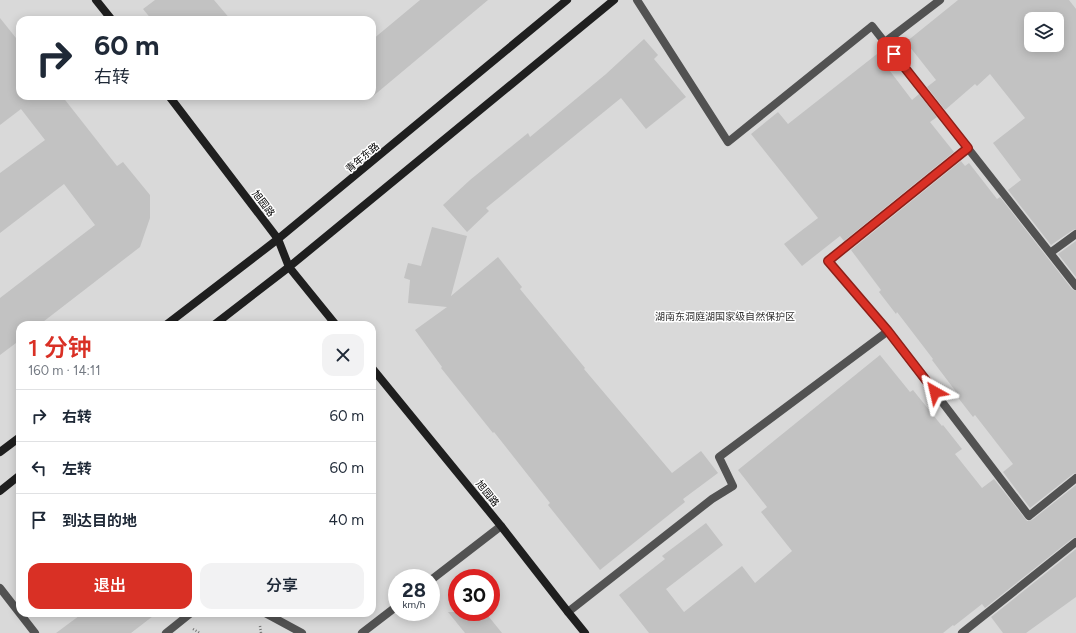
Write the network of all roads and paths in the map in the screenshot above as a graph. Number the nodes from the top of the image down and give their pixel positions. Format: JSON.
{"nodes":[{"id":1,"x":96,"y":0,"type":"edge"},
{"id":2,"x":567,"y":0,"type":"edge"},
{"id":3,"x":614,"y":0,"type":"edge"},
{"id":4,"x":637,"y":0,"type":"edge"},
{"id":5,"x":940,"y":0,"type":"edge"},
{"id":6,"x":109,"y":16,"type":"edge"},
{"id":7,"x":885,"y":42,"type":"junction"},
{"id":8,"x":172,"y":100,"type":"edge"},
{"id":9,"x":968,"y":148,"type":"junction"},
{"id":10,"x":1076,"y":234,"type":"edge"},
{"id":11,"x":278,"y":239,"type":"junction"},
{"id":12,"x":1050,"y":253,"type":"junction"},
{"id":13,"x":288,"y":267,"type":"junction"},
{"id":14,"x":1076,"y":286,"type":"edge"},
{"id":15,"x":171,"y":321,"type":"edge"},
{"id":16,"x":219,"y":321,"type":"edge"},
{"id":17,"x":333,"y":321,"type":"edge"},
{"id":18,"x":888,"y":331,"type":"junction"},
{"id":19,"x":376,"y":373,"type":"edge"},
{"id":20,"x":16,"y":440,"type":"edge"},
{"id":21,"x":0,"y":452,"type":"edge"},
{"id":22,"x":1076,"y":478,"type":"edge"},
{"id":23,"x":16,"y":479,"type":"edge"},
{"id":24,"x":0,"y":491,"type":"edge"},
{"id":25,"x":502,"y":526,"type":"junction"},
{"id":26,"x":1076,"y":542,"type":"edge"},
{"id":27,"x":440,"y":573,"type":"edge"},
{"id":28,"x":0,"y":588,"type":"edge"},
{"id":29,"x":16,"y":609,"type":"edge"},
{"id":30,"x":568,"y":612,"type":"junction"},
{"id":31,"x":388,"y":613,"type":"edge"},
{"id":32,"x":23,"y":617,"type":"edge"},
{"id":33,"x":185,"y":617,"type":"edge"},
{"id":34,"x":272,"y":617,"type":"edge"},
{"id":35,"x":260,"y":624,"type":"dead end"},
{"id":36,"x":193,"y":629,"type":"dead end"},
{"id":37,"x":35,"y":633,"type":"edge"},
{"id":38,"x":166,"y":633,"type":"edge"},
{"id":39,"x":200,"y":633,"type":"edge"},
{"id":40,"x":261,"y":633,"type":"edge"},
{"id":41,"x":302,"y":633,"type":"edge"},
{"id":42,"x":362,"y":633,"type":"edge"},
{"id":43,"x":585,"y":633,"type":"edge"},
{"id":44,"x":962,"y":633,"type":"edge"}],
"edges":[{"from":1,"to":6,"type":"main road"},
{"from":2,"to":11,"type":"main road","name":"青年东路"},
{"from":3,"to":13,"type":"main road"},
{"from":4,"to":7,"type":"street"},
{"from":5,"to":7,"type":"street"},
{"from":7,"to":9,"type":"street"},
{"from":8,"to":11,"type":"main road","name":"旭园路"},
{"from":9,"to":12,"type":"street"},
{"from":9,"to":18,"type":"street"},
{"from":10,"to":12,"type":"street"},
{"from":11,"to":13,"type":"main road","name":"旭园路"},
{"from":11,"to":15,"type":"main road","name":"青年东路"},
{"from":12,"to":14,"type":"street"},
{"from":13,"to":16,"type":"main road"},
{"from":13,"to":17,"type":"main road","name":"旭园路"},
{"from":18,"to":22,"type":"street"},
{"from":18,"to":30,"type":"street"},
{"from":19,"to":25,"type":"main road","name":"旭园路"},
{"from":20,"to":21,"type":"main road"},
{"from":23,"to":24,"type":"main road"},
{"from":25,"to":27,"type":"street"},
{"from":25,"to":30,"type":"main road","name":"旭园路"},
{"from":26,"to":44,"type":"street"},
{"from":28,"to":29,"type":"street"},
{"from":30,"to":43,"type":"main road","name":"旭园路"},
{"from":31,"to":42,"type":"street"},
{"from":32,"to":37,"type":"street"},
{"from":33,"to":38,"type":"street"},
{"from":34,"to":41,"type":"street"},
{"from":35,"to":40,"type":"path"},
{"from":36,"to":39,"type":"path"}]}
